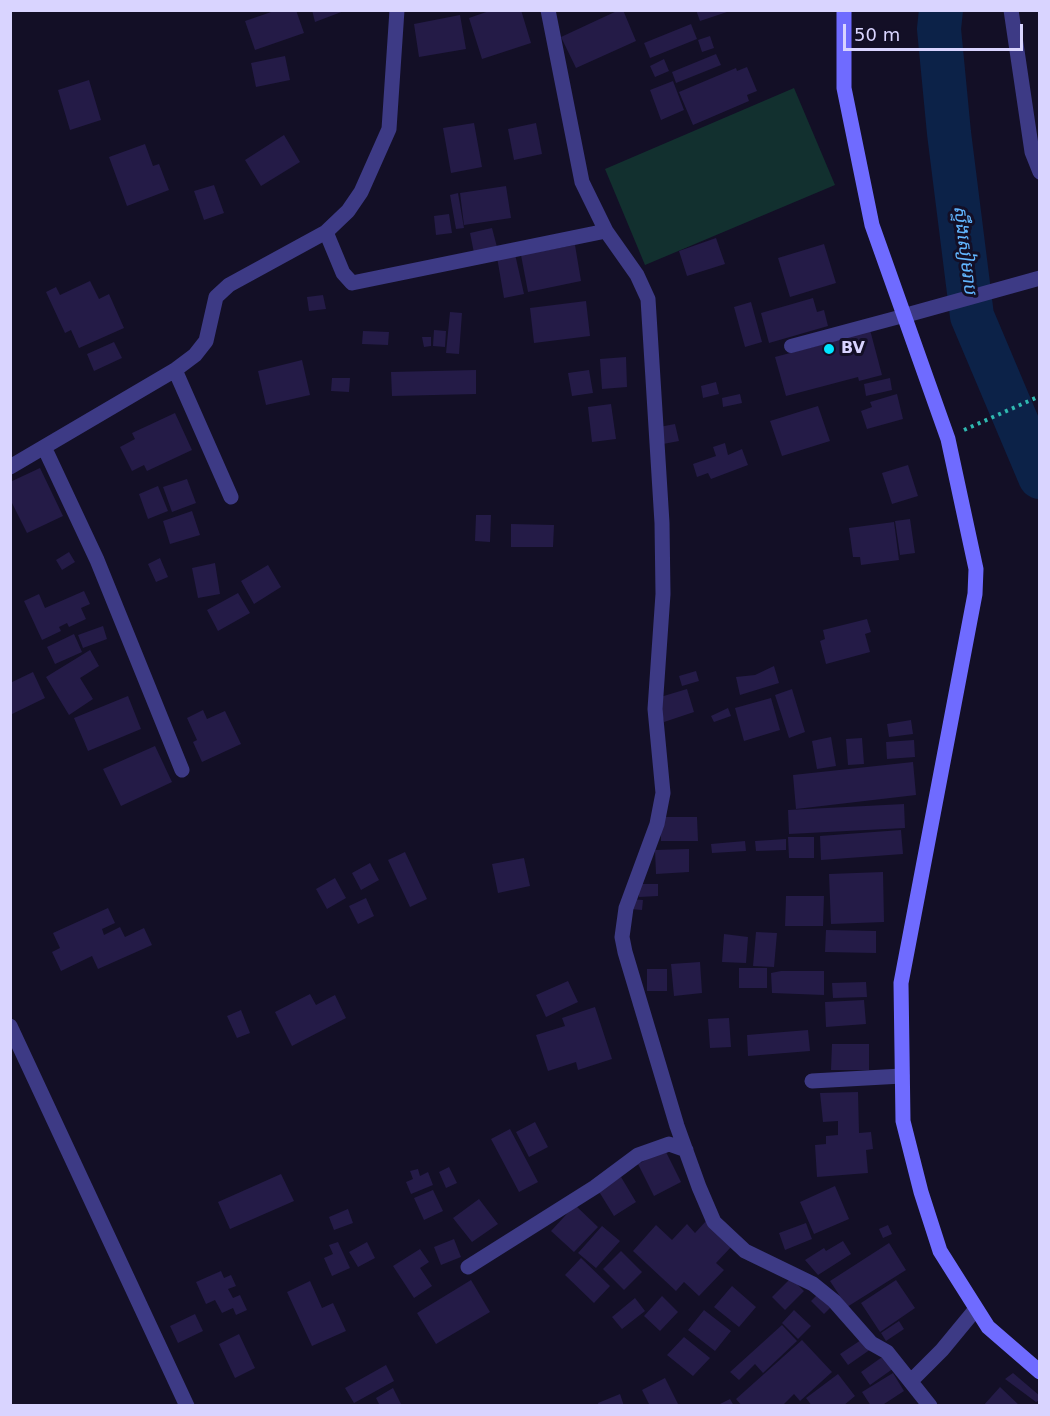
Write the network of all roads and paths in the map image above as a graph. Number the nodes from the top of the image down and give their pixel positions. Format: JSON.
{"nodes":[{"id":1,"x":397,"y":10,"type":"edge"},
{"id":2,"x":548,"y":10,"type":"edge"},
{"id":3,"x":844,"y":10,"type":"edge"},
{"id":4,"x":1011,"y":10,"type":"edge"},
{"id":5,"x":1040,"y":172,"type":"edge"},
{"id":6,"x":606,"y":231,"type":"junction"},
{"id":7,"x":326,"y":232,"type":"junction"},
{"id":8,"x":1040,"y":278,"type":"edge"},
{"id":9,"x":903,"y":316,"type":"junction"},
{"id":10,"x":791,"y":346,"type":"dead end"},
{"id":11,"x":175,"y":370,"type":"junction"},
{"id":12,"x":1040,"y":396,"type":"edge"},
{"id":13,"x":972,"y":425,"type":"dead end"},
{"id":14,"x":44,"y":447,"type":"junction"},
{"id":15,"x":10,"y":467,"type":"edge"},
{"id":16,"x":231,"y":497,"type":"dead end"},
{"id":17,"x":182,"y":770,"type":"dead end"},
{"id":18,"x":10,"y":1026,"type":"edge"},
{"id":19,"x":903,"y":1076,"type":"junction"},
{"id":20,"x":812,"y":1081,"type":"dead end"},
{"id":21,"x":686,"y":1150,"type":"junction"},
{"id":22,"x":468,"y":1267,"type":"dead end"},
{"id":23,"x":975,"y":1310,"type":"junction"},
{"id":24,"x":1040,"y":1372,"type":"edge"},
{"id":25,"x":911,"y":1381,"type":"junction"},
{"id":26,"x":187,"y":1406,"type":"edge"},
{"id":27,"x":930,"y":1406,"type":"edge"}],
"edges":[{"from":1,"to":7,"type":"street"},
{"from":2,"to":6,"type":"street"},
{"from":3,"to":9,"type":"street"},
{"from":4,"to":5,"type":"street"},
{"from":6,"to":7,"type":"street"},
{"from":6,"to":21,"type":"street"},
{"from":7,"to":11,"type":"street"},
{"from":8,"to":9,"type":"street"},
{"from":9,"to":10,"type":"lane"},
{"from":9,"to":19,"type":"street"},
{"from":11,"to":14,"type":"street"},
{"from":11,"to":16,"type":"street"},
{"from":12,"to":13,"type":"path"},
{"from":14,"to":15,"type":"street"},
{"from":14,"to":17,"type":"street"},
{"from":18,"to":26,"type":"street"},
{"from":19,"to":20,"type":"street"},
{"from":19,"to":23,"type":"street"},
{"from":21,"to":22,"type":"street"},
{"from":21,"to":25,"type":"street"},
{"from":23,"to":24,"type":"street"},
{"from":23,"to":25,"type":"street"},
{"from":25,"to":27,"type":"street"}]}
